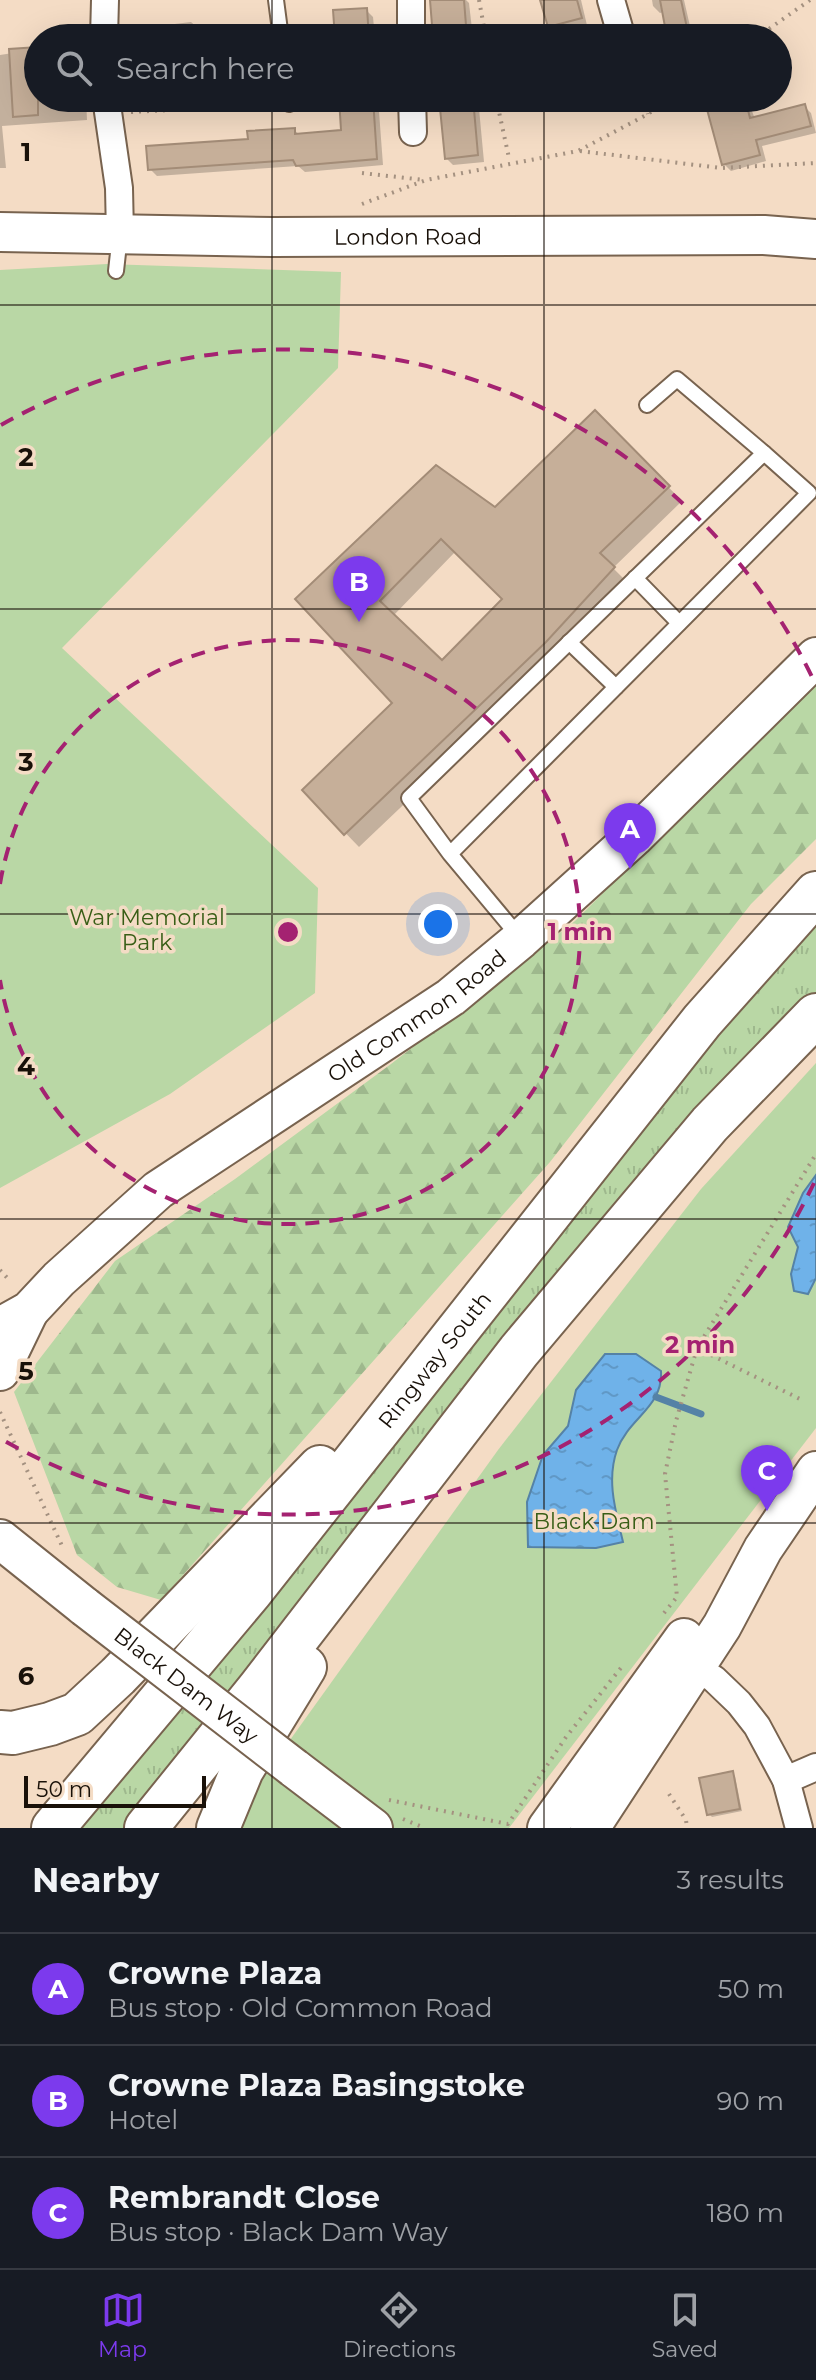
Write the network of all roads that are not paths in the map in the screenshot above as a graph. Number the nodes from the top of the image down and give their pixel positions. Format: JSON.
{"nodes":[{"id":1,"x":105,"y":0,"type":"edge"},
{"id":2,"x":276,"y":0,"type":"edge"},
{"id":3,"x":411,"y":0,"type":"edge"},
{"id":4,"x":611,"y":0,"type":"edge"},
{"id":5,"x":104,"y":24,"type":"edge"},
{"id":6,"x":279,"y":24,"type":"edge"},
{"id":7,"x":411,"y":24,"type":"edge"},
{"id":8,"x":618,"y":24,"type":"edge"},
{"id":9,"x":108,"y":112,"type":"edge"},
{"id":10,"x":412,"y":112,"type":"edge"},
{"id":11,"x":413,"y":132,"type":"dead end"},
{"id":12,"x":0,"y":232,"type":"edge"},
{"id":13,"x":816,"y":239,"type":"edge"},
{"id":14,"x":118,"y":253,"type":"junction"},
{"id":15,"x":647,"y":405,"type":"dead end"},
{"id":16,"x":764,"y":453,"type":"junction"},
{"id":17,"x":635,"y":578,"type":"junction"},
{"id":18,"x":679,"y":623,"type":"junction"},
{"id":19,"x":569,"y":642,"type":"junction"},
{"id":20,"x":816,"y":657,"type":"edge"},
{"id":21,"x":616,"y":687,"type":"junction"},
{"id":22,"x":450,"y":854,"type":"junction"},
{"id":23,"x":816,"y":893,"type":"edge"},
{"id":24,"x":521,"y":939,"type":"junction"},
{"id":25,"x":816,"y":1015,"type":"edge"},
{"id":26,"x":497,"y":1283,"type":"junction"},
{"id":27,"x":13,"y":1306,"type":"edge"},
{"id":28,"x":519,"y":1351,"type":"junction"},
{"id":29,"x":0,"y":1371,"type":"edge"},
{"id":30,"x":816,"y":1471,"type":"edge"},
{"id":31,"x":0,"y":1539,"type":"edge"},
{"id":32,"x":675,"y":1647,"type":"junction"},
{"id":33,"x":0,"y":1732,"type":"edge"},
{"id":34,"x":816,"y":1767,"type":"edge"},
{"id":35,"x":786,"y":1780,"type":"junction"},
{"id":36,"x":375,"y":1812,"type":"edge"},
{"id":37,"x":53,"y":1828,"type":"edge"},
{"id":38,"x":146,"y":1828,"type":"edge"},
{"id":39,"x":218,"y":1828,"type":"edge"},
{"id":40,"x":547,"y":1828,"type":"edge"},
{"id":41,"x":590,"y":1828,"type":"edge"},
{"id":42,"x":799,"y":1828,"type":"edge"}],
"edges":[{"from":1,"to":5,"type":"street"},
{"from":2,"to":6,"type":"lane"},
{"from":3,"to":7,"type":"street"},
{"from":4,"to":8,"type":"street"},
{"from":9,"to":14,"type":"street"},
{"from":10,"to":11,"type":"street"},
{"from":12,"to":14,"type":"street","name":"London Road"},
{"from":13,"to":14,"type":"street","name":"London Road"},
{"from":15,"to":16,"type":"lane"},
{"from":16,"to":17,"type":"lane"},
{"from":16,"to":18,"type":"lane"},
{"from":17,"to":18,"type":"lane"},
{"from":17,"to":19,"type":"lane"},
{"from":18,"to":21,"type":"lane"},
{"from":19,"to":21,"type":"lane"},
{"from":19,"to":22,"type":"lane"},
{"from":20,"to":24,"type":"street","name":"Old Common Road"},
{"from":21,"to":22,"type":"lane"},
{"from":22,"to":24,"type":"lane"},
{"from":23,"to":26,"type":"main road","name":"Ringway South"},
{"from":24,"to":27,"type":"street","name":"Old Common Road"},
{"from":25,"to":28,"type":"main road"},
{"from":26,"to":33,"type":"main road"},
{"from":26,"to":37,"type":"main road","name":"Ringway South"},
{"from":27,"to":29,"type":"street","name":"Old Common Road"},
{"from":28,"to":38,"type":"main road"},
{"from":28,"to":39,"type":"main road"},
{"from":30,"to":32,"type":"street"},
{"from":31,"to":36,"type":"street","name":"Black Dam Way","bridge":true},
{"from":32,"to":35,"type":"street"},
{"from":32,"to":40,"type":"street"},
{"from":32,"to":41,"type":"street"},
{"from":34,"to":35,"type":"street"},
{"from":35,"to":42,"type":"street"}]}
